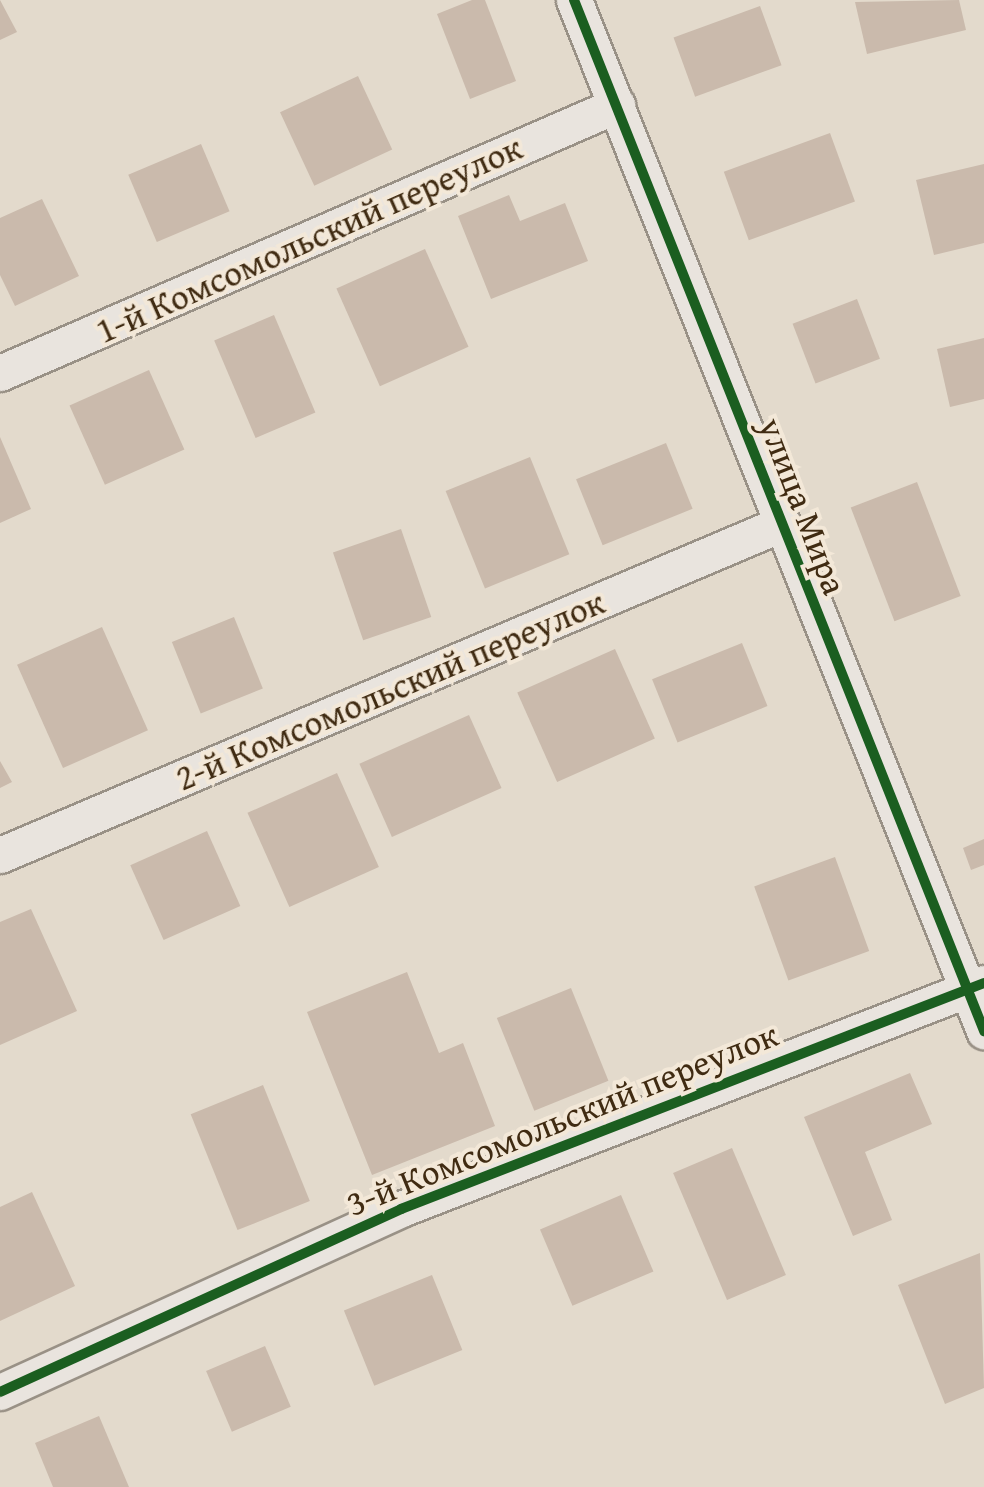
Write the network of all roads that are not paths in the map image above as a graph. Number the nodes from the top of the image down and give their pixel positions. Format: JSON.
{"nodes":[{"id":1,"x":574,"y":0,"type":"edge"},
{"id":2,"x":617,"y":104,"type":"junction"},
{"id":3,"x":0,"y":374,"type":"edge"},
{"id":4,"x":781,"y":524,"type":"junction"},
{"id":5,"x":0,"y":855,"type":"edge"},
{"id":6,"x":975,"y":987,"type":"edge"},
{"id":7,"x":984,"y":1031,"type":"edge"},
{"id":8,"x":0,"y":1392,"type":"edge"}],
"edges":[{"from":1,"to":2,"type":"street","name":"улица Мира"},
{"from":2,"to":3,"type":"street","name":"1-й Комсомольский переулок"},
{"from":2,"to":4,"type":"street","name":"улица Мира"},
{"from":4,"to":5,"type":"street","name":"2-й Комсомольский переулок"},
{"from":4,"to":6,"type":"street","name":"улица Мира"},
{"from":6,"to":7,"type":"street","name":"улица Мира"},
{"from":6,"to":8,"type":"street","name":"3-й Комсомольский переулок"}]}
